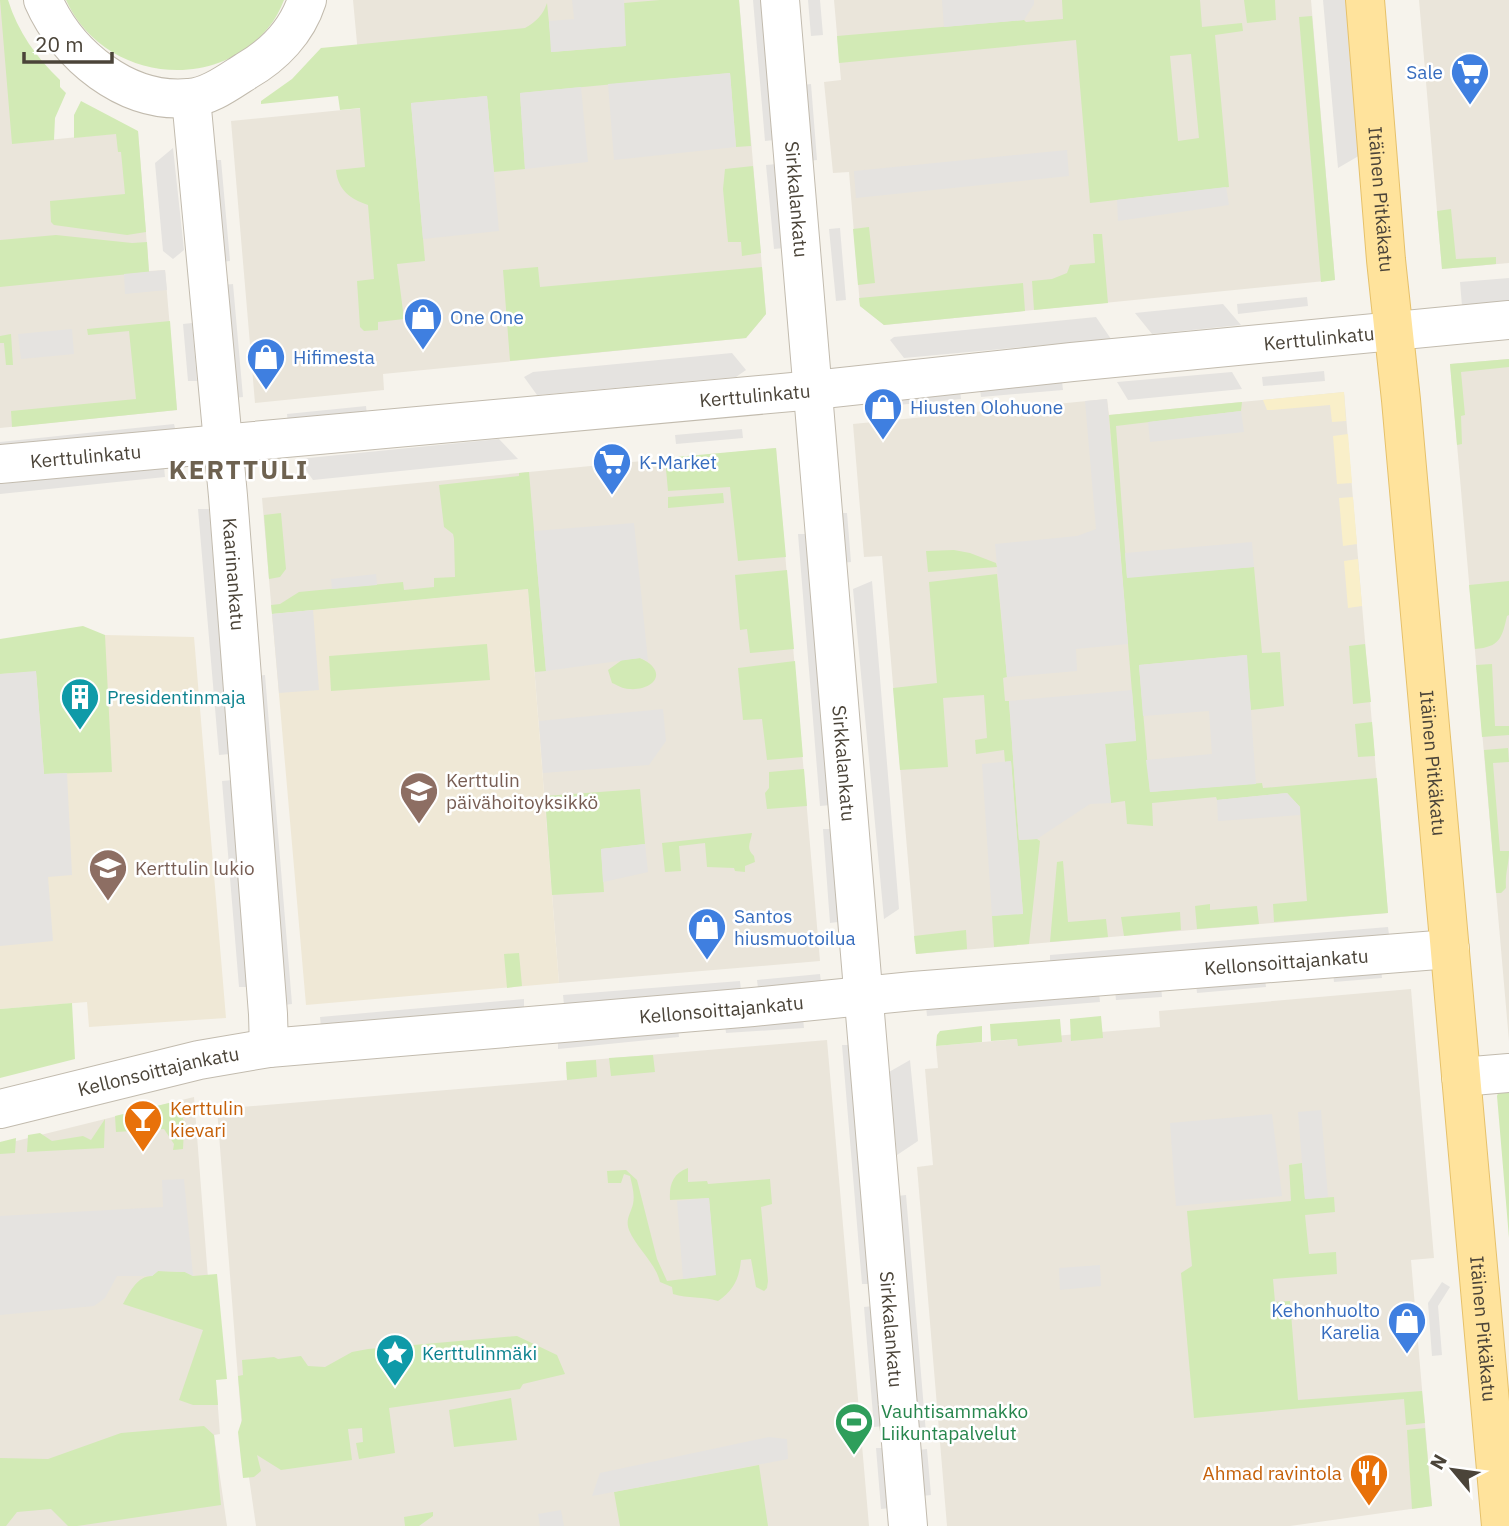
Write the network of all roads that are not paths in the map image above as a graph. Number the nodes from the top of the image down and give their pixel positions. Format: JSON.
{"nodes":[{"id":1,"x":43,"y":0,"type":"edge"},
{"id":2,"x":307,"y":0,"type":"edge"},
{"id":3,"x":780,"y":0,"type":"edge"},
{"id":4,"x":1365,"y":0,"type":"edge"},
{"id":5,"x":191,"y":98,"type":"junction"},
{"id":6,"x":1509,"y":320,"type":"edge"},
{"id":7,"x":1394,"y":331,"type":"junction"},
{"id":8,"x":814,"y":390,"type":"junction"},
{"id":9,"x":223,"y":444,"type":"junction"},
{"id":10,"x":0,"y":464,"type":"edge"},
{"id":11,"x":1450,"y":949,"type":"junction"},
{"id":12,"x":864,"y":996,"type":"junction"},
{"id":13,"x":269,"y":1048,"type":"junction"},
{"id":14,"x":1509,"y":1073,"type":"edge"},
{"id":15,"x":1461,"y":1077,"type":"junction"},
{"id":16,"x":0,"y":1109,"type":"edge"},
{"id":17,"x":908,"y":1526,"type":"edge"},
{"id":18,"x":1501,"y":1526,"type":"edge"}],
"edges":[{"from":1,"to":5,"type":"street"},
{"from":2,"to":5,"type":"street"},
{"from":3,"to":8,"type":"street","name":"Sirkkalankatu"},
{"from":4,"to":7,"type":"main road","name":"Itäinen Pitkäkatu"},
{"from":5,"to":9,"type":"street","name":"Kaarinankatu"},
{"from":6,"to":7,"type":"street","name":"Kerttulinkatu"},
{"from":7,"to":8,"type":"street","name":"Kerttulinkatu"},
{"from":7,"to":11,"type":"main road","name":"Itäinen Pitkäkatu"},
{"from":8,"to":9,"type":"street","name":"Kerttulinkatu"},
{"from":8,"to":12,"type":"street","name":"Sirkkalankatu"},
{"from":9,"to":10,"type":"street","name":"Kerttulinkatu"},
{"from":9,"to":13,"type":"street","name":"Kaarinankatu"},
{"from":11,"to":12,"type":"street","name":"Kellonsoittajankatu"},
{"from":11,"to":15,"type":"main road","name":"Itäinen Pitkäkatu"},
{"from":12,"to":13,"type":"street","name":"Kellonsoittajankatu"},
{"from":12,"to":17,"type":"street","name":"Sirkkalankatu"},
{"from":13,"to":16,"type":"street","name":"Kellonsoittajankatu"},
{"from":14,"to":15,"type":"street"},
{"from":15,"to":18,"type":"main road","name":"Itäinen Pitkäkatu"}]}
